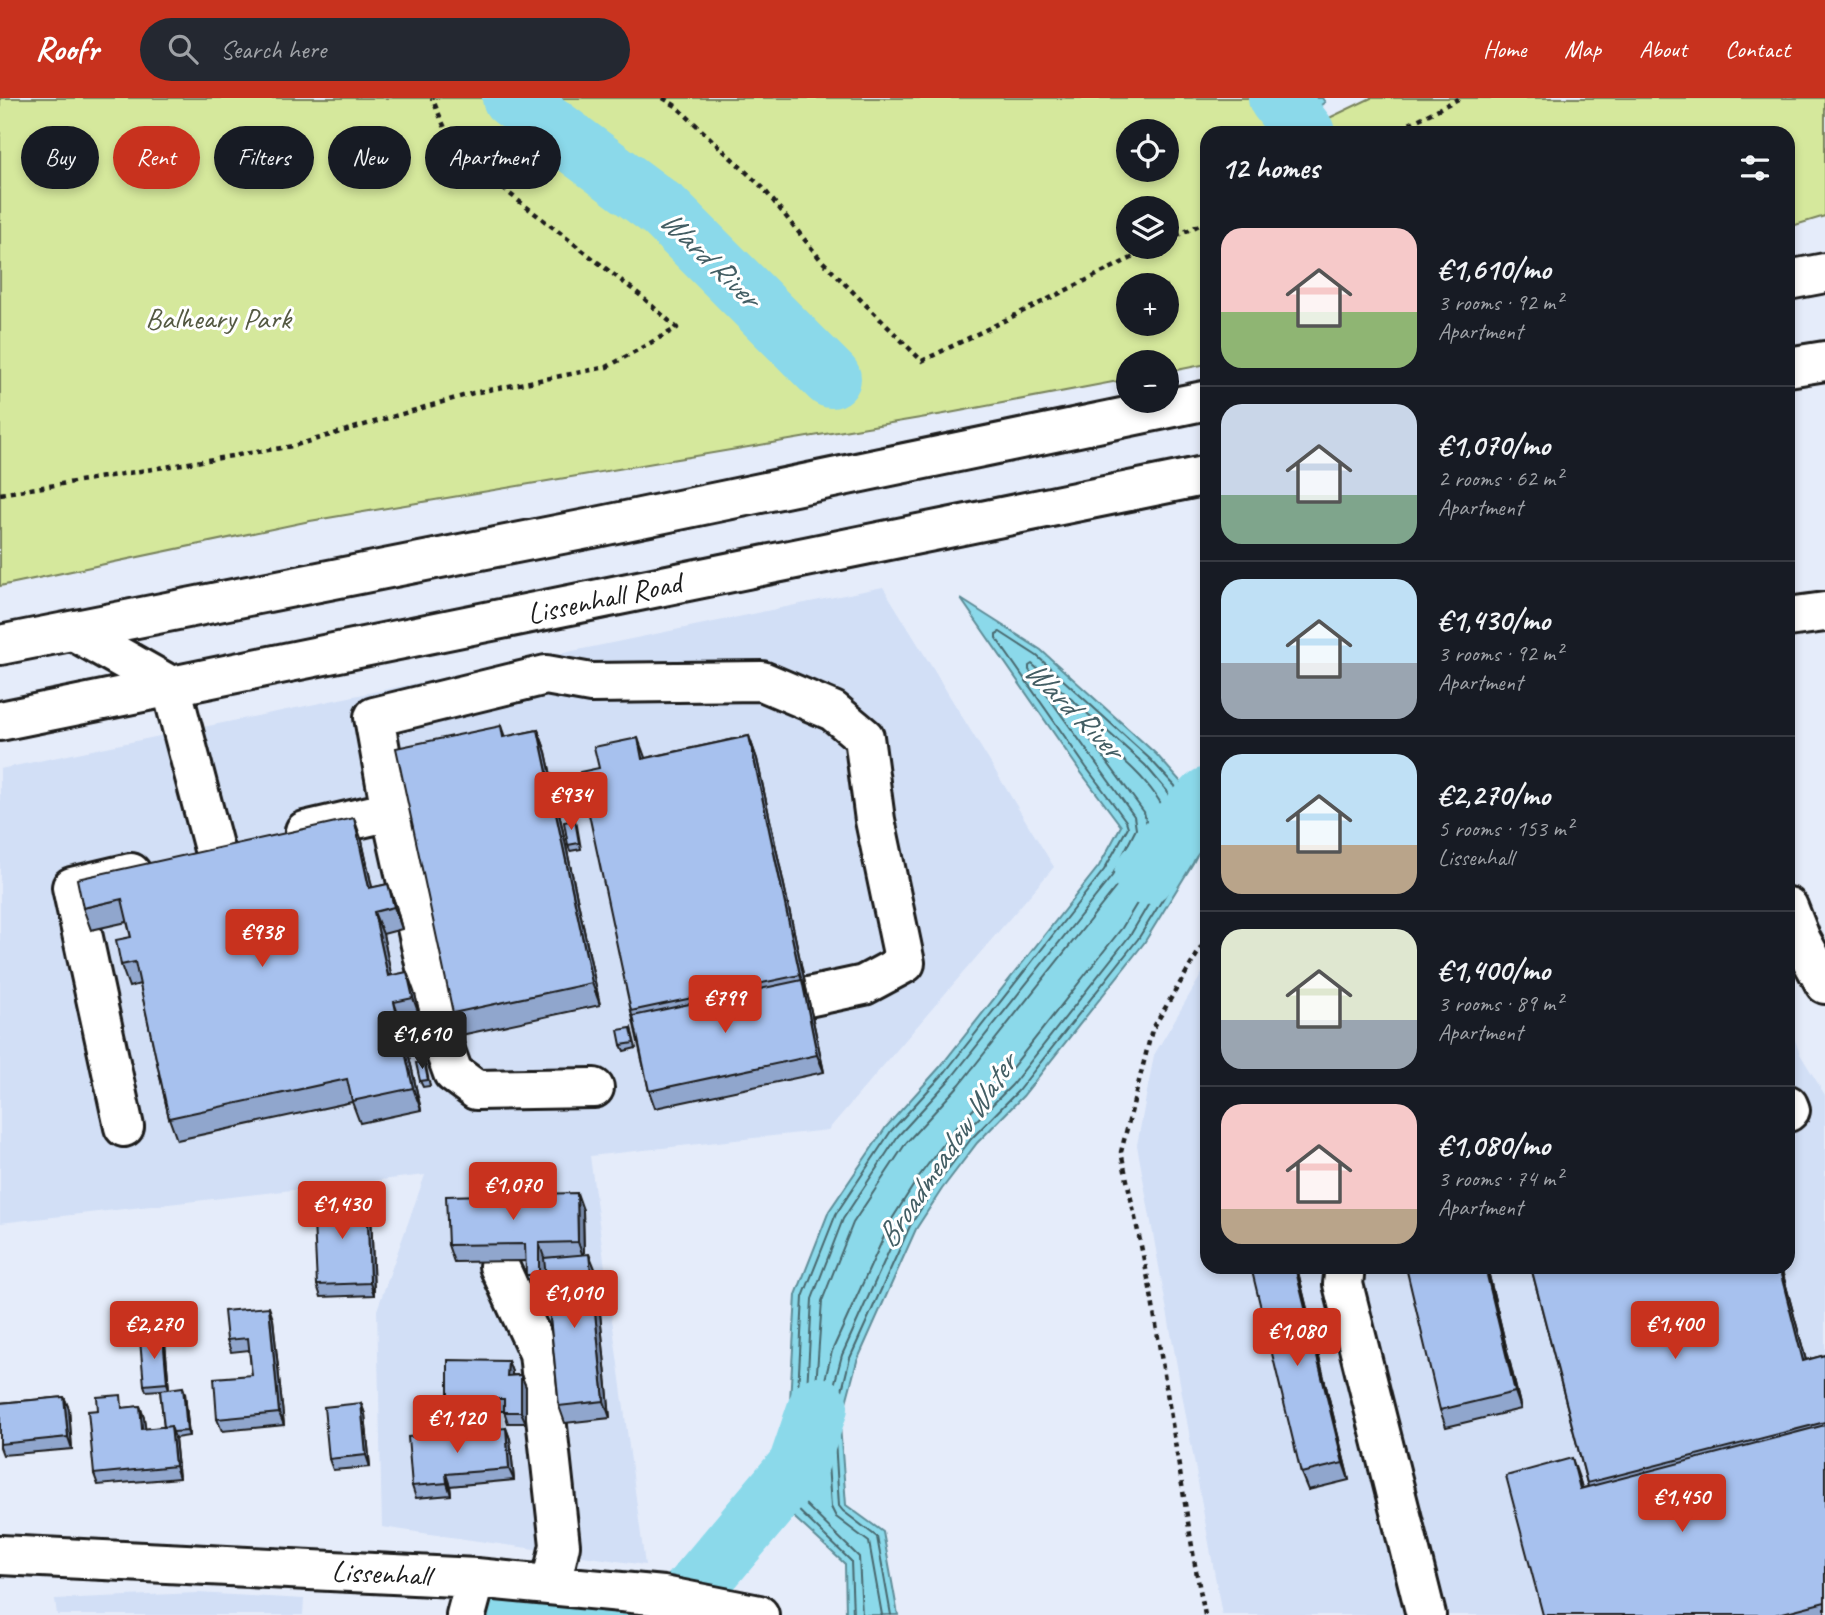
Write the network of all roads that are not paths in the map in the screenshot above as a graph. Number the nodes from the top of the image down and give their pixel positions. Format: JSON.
{"nodes":[{"id":1,"x":1825,"y":273,"type":"edge"},
{"id":2,"x":1795,"y":279,"type":"edge"},
{"id":3,"x":1825,"y":361,"type":"edge"},
{"id":4,"x":1795,"y":366,"type":"edge"},
{"id":5,"x":1200,"y":402,"type":"edge"},
{"id":6,"x":1200,"y":477,"type":"edge"},
{"id":7,"x":1825,"y":612,"type":"edge"},
{"id":8,"x":1795,"y":616,"type":"edge"},
{"id":9,"x":74,"y":631,"type":"junction"},
{"id":10,"x":0,"y":645,"type":"edge"},
{"id":11,"x":171,"y":686,"type":"junction"},
{"id":12,"x":0,"y":721,"type":"edge"},
{"id":13,"x":391,"y":811,"type":"junction"},
{"id":14,"x":242,"y":846,"type":"junction"},
{"id":15,"x":1805,"y":929,"type":"edge"},
{"id":16,"x":1825,"y":984,"type":"edge"},
{"id":17,"x":808,"y":997,"type":"edge"},
{"id":18,"x":594,"y":1088,"type":"dead end"},
{"id":19,"x":124,"y":1127,"type":"dead end"},
{"id":20,"x":499,"y":1266,"type":"edge"},
{"id":21,"x":1344,"y":1274,"type":"edge"},
{"id":22,"x":0,"y":1555,"type":"edge"},
{"id":23,"x":476,"y":1578,"type":"junction"},
{"id":24,"x":551,"y":1585,"type":"junction"},
{"id":25,"x":746,"y":1612,"type":"edge"},
{"id":26,"x":466,"y":1615,"type":"edge"},
{"id":27,"x":1426,"y":1615,"type":"edge"}],
"edges":[{"from":1,"to":2,"type":"main road"},
{"from":3,"to":4,"type":"main road"},
{"from":5,"to":9,"type":"main road"},
{"from":6,"to":11,"type":"main road","name":"Lissenhall Road"},
{"from":7,"to":8,"type":"main road"},
{"from":9,"to":10,"type":"main road"},
{"from":9,"to":11,"type":"main road"},
{"from":11,"to":12,"type":"main road","name":"Lissenhall Road"},
{"from":11,"to":14,"type":"main road"},
{"from":13,"to":14,"type":"main road"},
{"from":13,"to":17,"type":"main road"},
{"from":13,"to":18,"type":"main road"},
{"from":14,"to":19,"type":"main road"},
{"from":15,"to":16,"type":"main road"},
{"from":20,"to":24,"type":"main road"},
{"from":21,"to":27,"type":"main road"},
{"from":22,"to":23,"type":"main road","name":"Lissenhall"},
{"from":23,"to":24,"type":"main road","name":"Lissenhall"},
{"from":23,"to":26,"type":"main road"},
{"from":24,"to":25,"type":"main road","name":"Lissenhall"}]}
